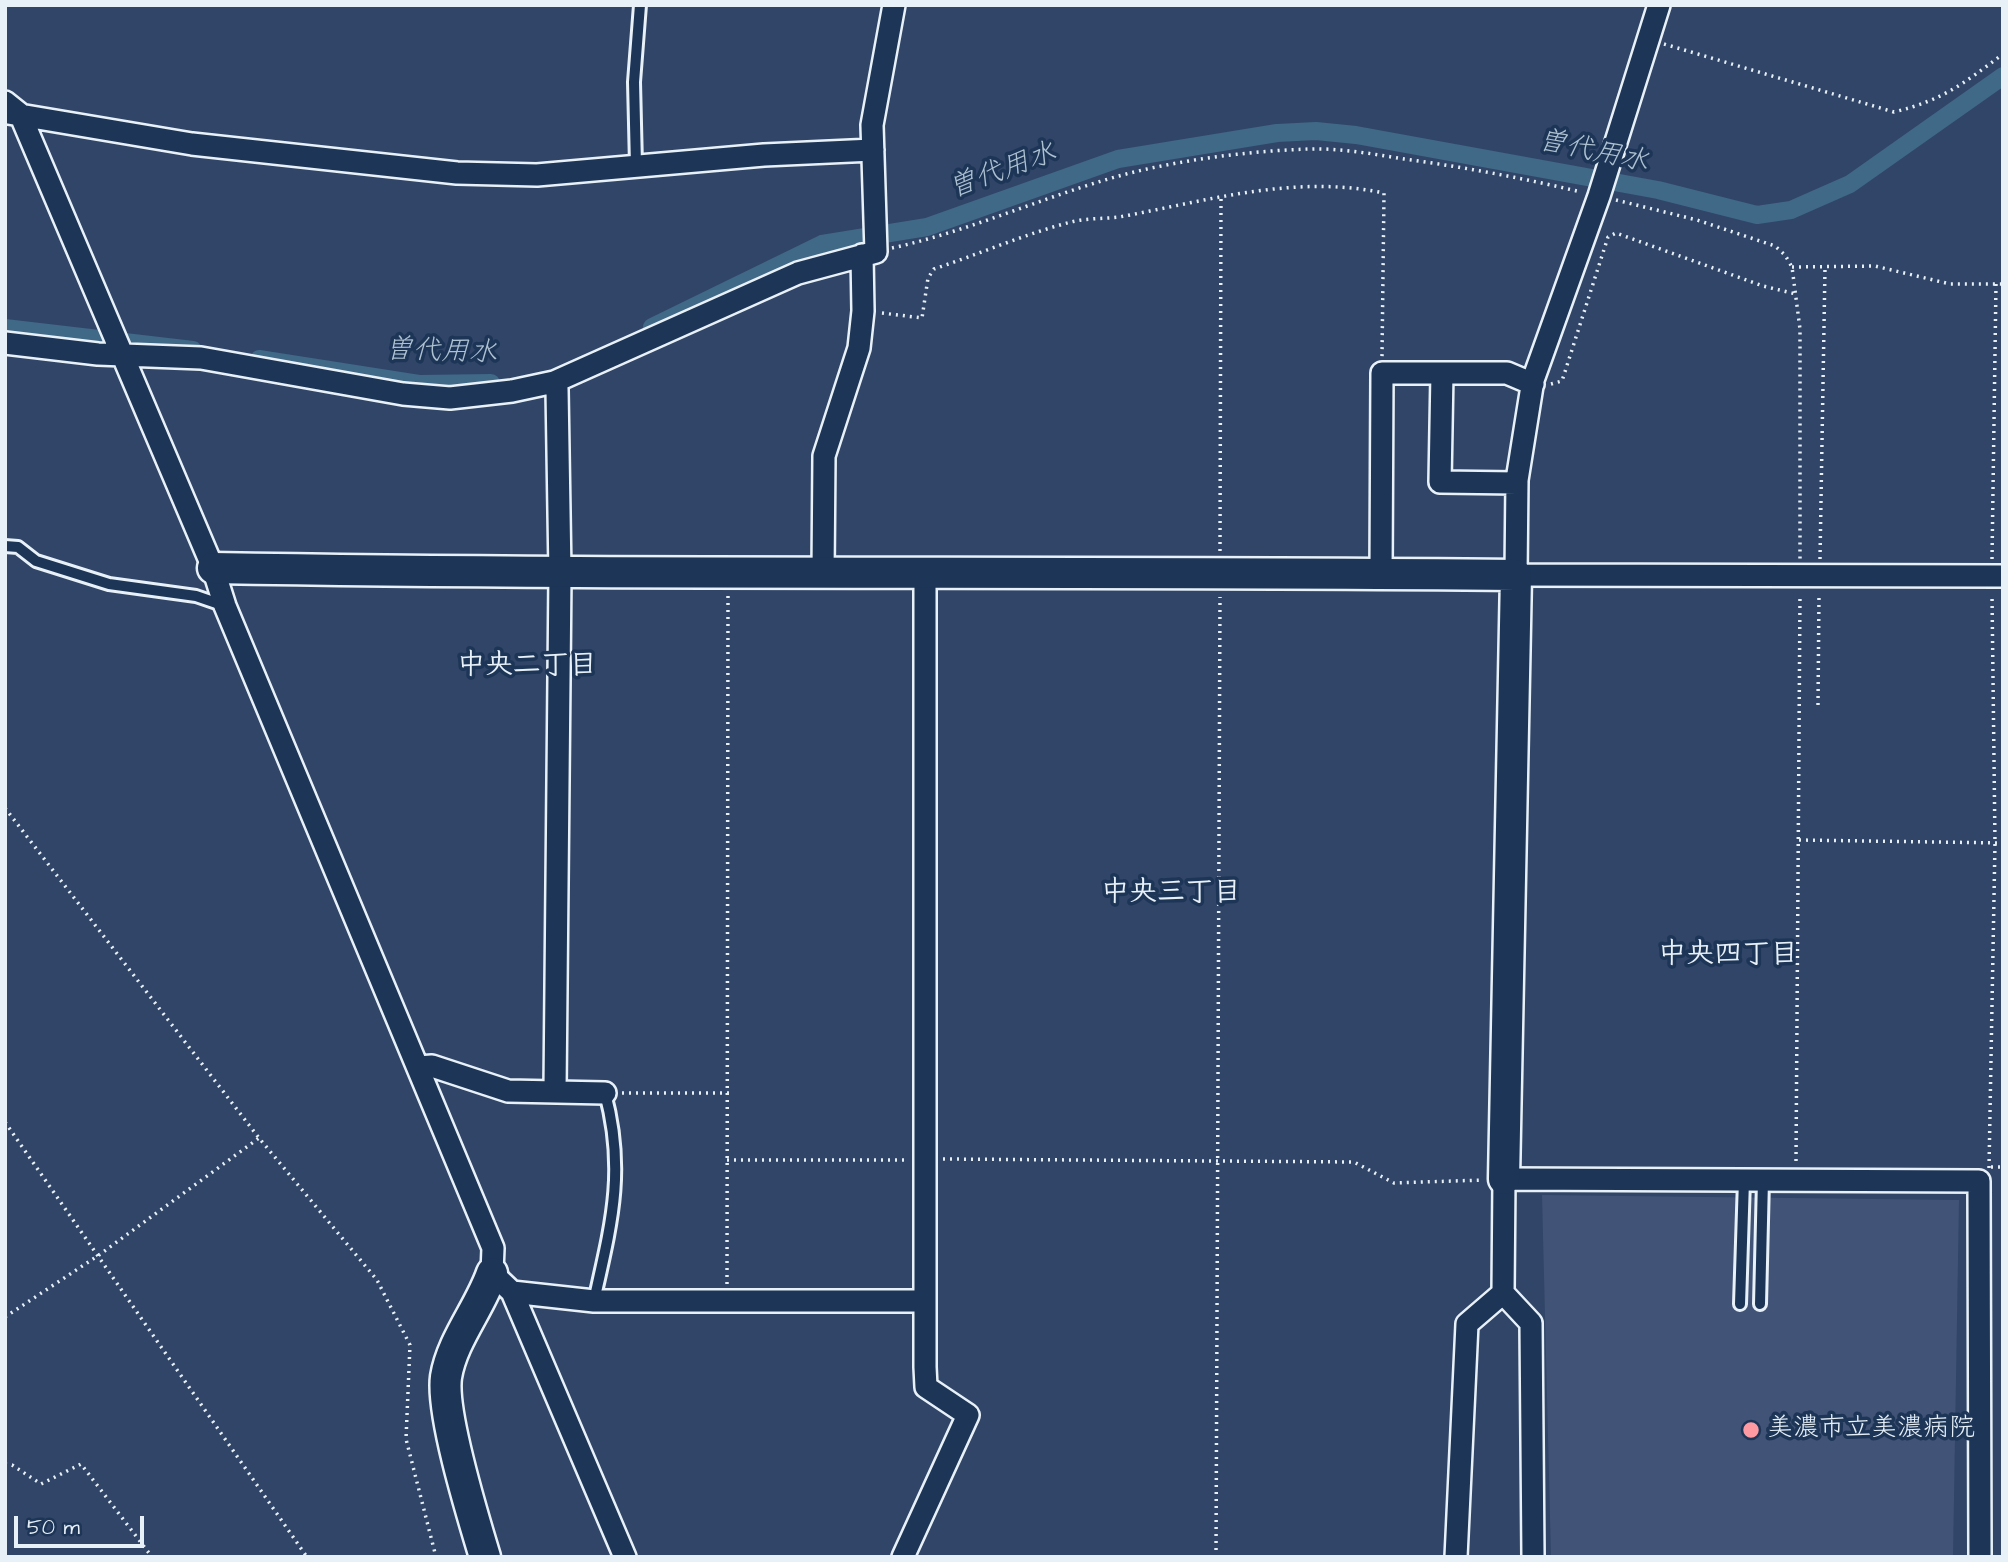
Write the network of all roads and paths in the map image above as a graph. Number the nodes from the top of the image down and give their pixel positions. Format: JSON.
{"nodes":[{"id":1,"x":640,"y":5,"type":"edge"},
{"id":2,"x":894,"y":5,"type":"edge"},
{"id":3,"x":1659,"y":5,"type":"edge"},
{"id":4,"x":1651,"y":40,"type":"junction"},
{"id":5,"x":2003,"y":54,"type":"edge"},
{"id":6,"x":10,"y":110,"type":"edge"},
{"id":7,"x":873,"y":150,"type":"junction"},
{"id":8,"x":636,"y":165,"type":"junction"},
{"id":9,"x":1600,"y":195,"type":"junction"},
{"id":10,"x":1221,"y":196,"type":"junction"},
{"id":11,"x":869,"y":253,"type":"junction"},
{"id":12,"x":1792,"y":267,"type":"junction"},
{"id":13,"x":1825,"y":268,"type":"junction"},
{"id":14,"x":2003,"y":284,"type":"edge"},
{"id":15,"x":1996,"y":285,"type":"junction"},
{"id":16,"x":1796,"y":294,"type":"junction"},
{"id":17,"x":863,"y":311,"type":"junction"},
{"id":18,"x":5,"y":343,"type":"edge"},
{"id":19,"x":123,"y":354,"type":"junction"},
{"id":20,"x":1382,"y":373,"type":"junction"},
{"id":21,"x":1442,"y":373,"type":"junction"},
{"id":22,"x":554,"y":382,"type":"junction"},
{"id":23,"x":1533,"y":382,"type":"junction"},
{"id":24,"x":1517,"y":483,"type":"junction"},
{"id":25,"x":5,"y":546,"type":"edge"},
{"id":26,"x":213,"y":568,"type":"junction"},
{"id":27,"x":1220,"y":572,"type":"junction"},
{"id":28,"x":823,"y":573,"type":"junction"},
{"id":29,"x":925,"y":573,"type":"junction"},
{"id":30,"x":1381,"y":573,"type":"junction"},
{"id":31,"x":560,"y":574,"type":"junction"},
{"id":32,"x":727,"y":574,"type":"junction"},
{"id":33,"x":1516,"y":575,"type":"junction"},
{"id":34,"x":1810,"y":575,"type":"junction"},
{"id":35,"x":1997,"y":576,"type":"edge"},
{"id":36,"x":225,"y":607,"type":"junction"},
{"id":37,"x":1818,"y":705,"type":"dead end"},
{"id":38,"x":5,"y":808,"type":"edge"},
{"id":39,"x":1799,"y":840,"type":"junction"},
{"id":40,"x":1995,"y":843,"type":"junction"},
{"id":41,"x":2003,"y":843,"type":"edge"},
{"id":42,"x":418,"y":1067,"type":"junction"},
{"id":43,"x":555,"y":1090,"type":"junction"},
{"id":44,"x":605,"y":1093,"type":"junction"},
{"id":45,"x":729,"y":1093,"type":"junction"},
{"id":46,"x":5,"y":1122,"type":"edge"},
{"id":47,"x":259,"y":1138,"type":"junction"},
{"id":48,"x":1216,"y":1159,"type":"junction"},
{"id":49,"x":727,"y":1160,"type":"junction"},
{"id":50,"x":924,"y":1160,"type":"junction"},
{"id":51,"x":2003,"y":1167,"type":"edge"},
{"id":52,"x":1985,"y":1174,"type":"junction"},
{"id":53,"x":1504,"y":1179,"type":"junction"},
{"id":54,"x":1753,"y":1180,"type":"junction"},
{"id":55,"x":1796,"y":1181,"type":"junction"},
{"id":56,"x":99,"y":1255,"type":"junction"},
{"id":57,"x":502,"y":1283,"type":"junction"},
{"id":58,"x":1503,"y":1293,"type":"junction"},
{"id":59,"x":594,"y":1301,"type":"junction"},
{"id":60,"x":924,"y":1301,"type":"junction"},
{"id":61,"x":727,"y":1303,"type":"junction"},
{"id":62,"x":1740,"y":1304,"type":"dead end"},
{"id":63,"x":1760,"y":1304,"type":"dead end"},
{"id":64,"x":5,"y":1317,"type":"edge"},
{"id":65,"x":5,"y":1464,"type":"edge"},
{"id":66,"x":152,"y":1557,"type":"edge"},
{"id":67,"x":307,"y":1557,"type":"edge"},
{"id":68,"x":436,"y":1557,"type":"edge"},
{"id":69,"x":485,"y":1557,"type":"edge"},
{"id":70,"x":625,"y":1557,"type":"edge"},
{"id":71,"x":903,"y":1557,"type":"edge"},
{"id":72,"x":1216,"y":1557,"type":"edge"},
{"id":73,"x":1456,"y":1557,"type":"edge"},
{"id":74,"x":1533,"y":1557,"type":"edge"},
{"id":75,"x":1980,"y":1557,"type":"edge"}],
"edges":[{"from":1,"to":8,"type":"lane"},
{"from":2,"to":7,"type":"street"},
{"from":3,"to":4,"type":"street"},
{"from":4,"to":5,"type":"path"},
{"from":4,"to":9,"type":"street"},
{"from":6,"to":8,"type":"street"},
{"from":6,"to":19,"type":"street"},
{"from":7,"to":8,"type":"street"},
{"from":7,"to":11,"type":"street"},
{"from":9,"to":11,"type":"path"},
{"from":9,"to":12,"type":"path"},
{"from":9,"to":23,"type":"street"},
{"from":10,"to":17,"type":"path"},
{"from":10,"to":20,"type":"path"},
{"from":10,"to":27,"type":"path"},
{"from":11,"to":17,"type":"street"},
{"from":11,"to":22,"type":"street"},
{"from":12,"to":13,"type":"path"},
{"from":12,"to":16,"type":"path"},
{"from":13,"to":15,"type":"path"},
{"from":13,"to":34,"type":"path"},
{"from":14,"to":15,"type":"path"},
{"from":15,"to":35,"type":"path"},
{"from":16,"to":23,"type":"path"},
{"from":16,"to":34,"type":"path"},
{"from":17,"to":28,"type":"street"},
{"from":18,"to":19,"type":"street"},
{"from":19,"to":22,"type":"street"},
{"from":19,"to":26,"type":"street"},
{"from":20,"to":21,"type":"street"},
{"from":20,"to":30,"type":"street"},
{"from":21,"to":23,"type":"street"},
{"from":21,"to":24,"type":"street"},
{"from":22,"to":31,"type":"street"},
{"from":23,"to":24,"type":"street"},
{"from":24,"to":33,"type":"street"},
{"from":25,"to":36,"type":"lane"},
{"from":26,"to":31,"type":"street"},
{"from":26,"to":36,"type":"street"},
{"from":27,"to":29,"type":"street"},
{"from":27,"to":30,"type":"street"},
{"from":27,"to":48,"type":"path"},
{"from":28,"to":29,"type":"street"},
{"from":28,"to":32,"type":"street"},
{"from":29,"to":50,"type":"street"},
{"from":30,"to":33,"type":"street"},
{"from":31,"to":32,"type":"street"},
{"from":31,"to":43,"type":"street"},
{"from":32,"to":45,"type":"path"},
{"from":33,"to":34,"type":"street"},
{"from":33,"to":53,"type":"street"},
{"from":34,"to":35,"type":"street"},
{"from":34,"to":37,"type":"path"},
{"from":34,"to":39,"type":"path"},
{"from":35,"to":40,"type":"path"},
{"from":36,"to":42,"type":"street"},
{"from":38,"to":47,"type":"path"},
{"from":39,"to":40,"type":"path"},
{"from":39,"to":55,"type":"path"},
{"from":40,"to":41,"type":"path"},
{"from":40,"to":52,"type":"path"},
{"from":42,"to":43,"type":"street"},
{"from":42,"to":57,"type":"street"},
{"from":43,"to":44,"type":"street"},
{"from":44,"to":45,"type":"path"},
{"from":44,"to":59,"type":"lane"},
{"from":45,"to":49,"type":"path"},
{"from":46,"to":56,"type":"path"},
{"from":47,"to":56,"type":"path"},
{"from":47,"to":68,"type":"path"},
{"from":48,"to":50,"type":"path"},
{"from":48,"to":53,"type":"path"},
{"from":48,"to":72,"type":"path"},
{"from":49,"to":50,"type":"path"},
{"from":49,"to":61,"type":"path"},
{"from":50,"to":60,"type":"street"},
{"from":51,"to":52,"type":"path"},
{"from":52,"to":55,"type":"street"},
{"from":52,"to":75,"type":"street"},
{"from":53,"to":54,"type":"street"},
{"from":53,"to":58,"type":"street"},
{"from":54,"to":55,"type":"street"},
{"from":54,"to":62,"type":"lane"},
{"from":54,"to":63,"type":"lane"},
{"from":56,"to":64,"type":"path"},
{"from":56,"to":67,"type":"path"},
{"from":57,"to":59,"type":"street"},
{"from":57,"to":69,"type":"street"},
{"from":57,"to":70,"type":"street"},
{"from":58,"to":73,"type":"street"},
{"from":58,"to":74,"type":"street"},
{"from":59,"to":61,"type":"street"},
{"from":60,"to":61,"type":"street"},
{"from":60,"to":71,"type":"street"},
{"from":65,"to":66,"type":"path"}]}
